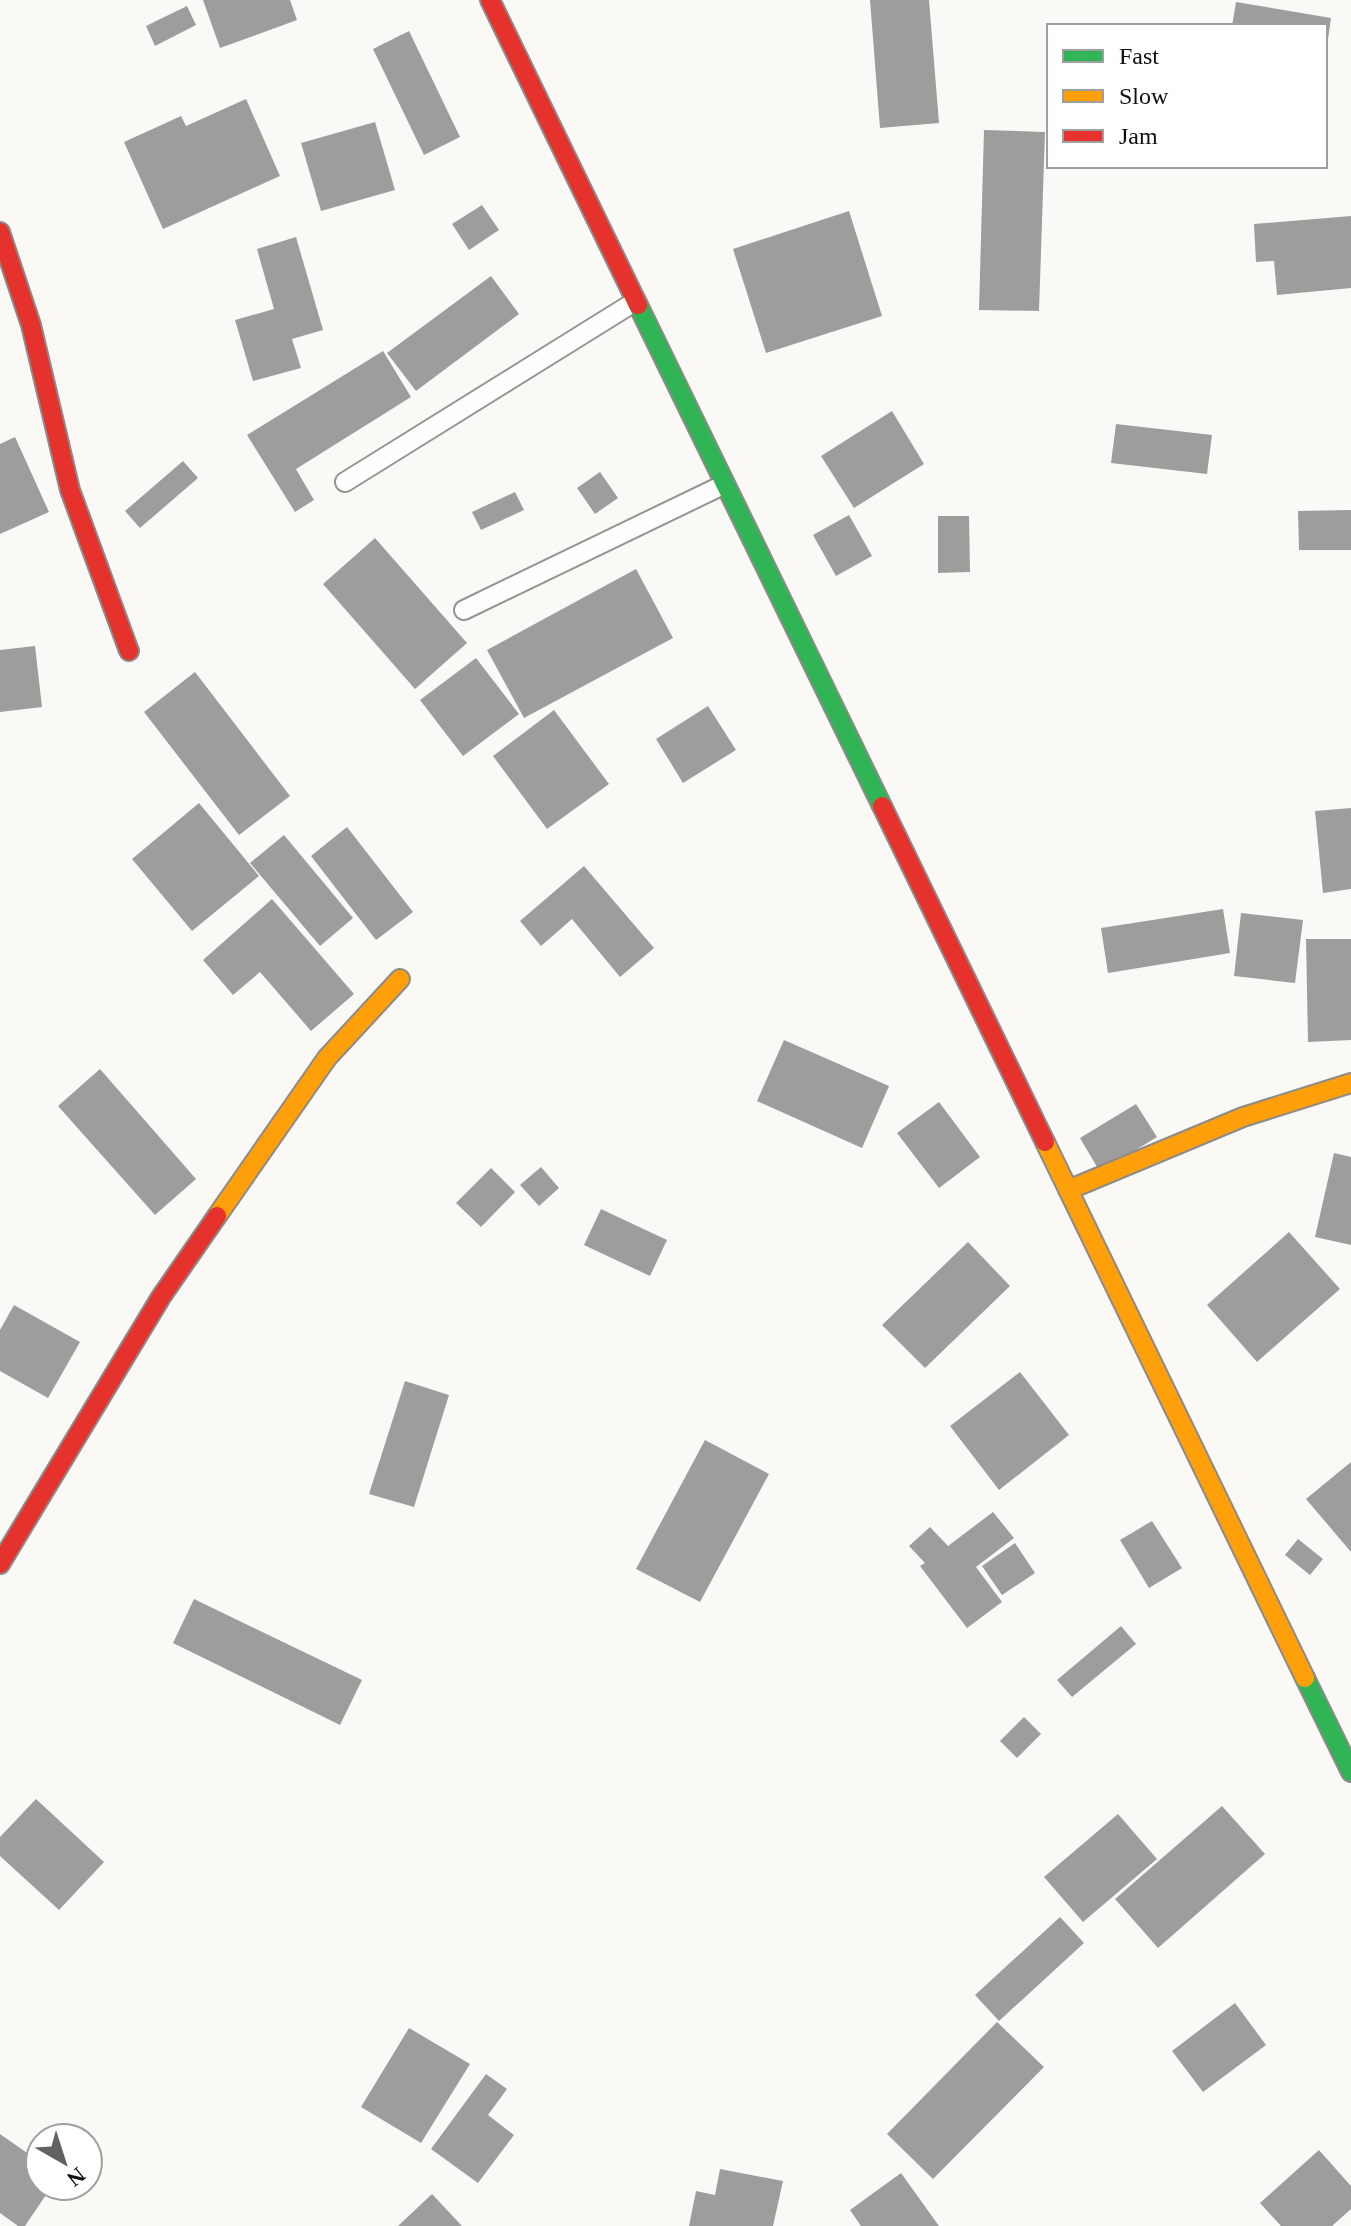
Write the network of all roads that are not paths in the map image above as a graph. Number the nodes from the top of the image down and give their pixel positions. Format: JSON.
{"nodes":[{"id":1,"x":490,"y":0,"type":"edge"},
{"id":2,"x":0,"y":232,"type":"edge"},
{"id":3,"x":636,"y":301,"type":"junction"},
{"id":4,"x":345,"y":482,"type":"dead end"},
{"id":5,"x":725,"y":484,"type":"junction"},
{"id":6,"x":464,"y":610,"type":"dead end"},
{"id":7,"x":129,"y":651,"type":"dead end"},
{"id":8,"x":400,"y":979,"type":"dead end"},
{"id":9,"x":1351,"y":1083,"type":"edge"},
{"id":10,"x":1068,"y":1190,"type":"junction"},
{"id":11,"x":0,"y":1564,"type":"edge"},
{"id":12,"x":1351,"y":1772,"type":"edge"}],
"edges":[{"from":1,"to":3,"type":"main road"},
{"from":2,"to":7,"type":"main road"},
{"from":3,"to":4,"type":"lane"},
{"from":3,"to":5,"type":"main road"},
{"from":5,"to":6,"type":"lane"},
{"from":5,"to":10,"type":"main road"},
{"from":8,"to":11,"type":"main road"},
{"from":9,"to":10,"type":"main road"},
{"from":10,"to":12,"type":"main road"}]}
